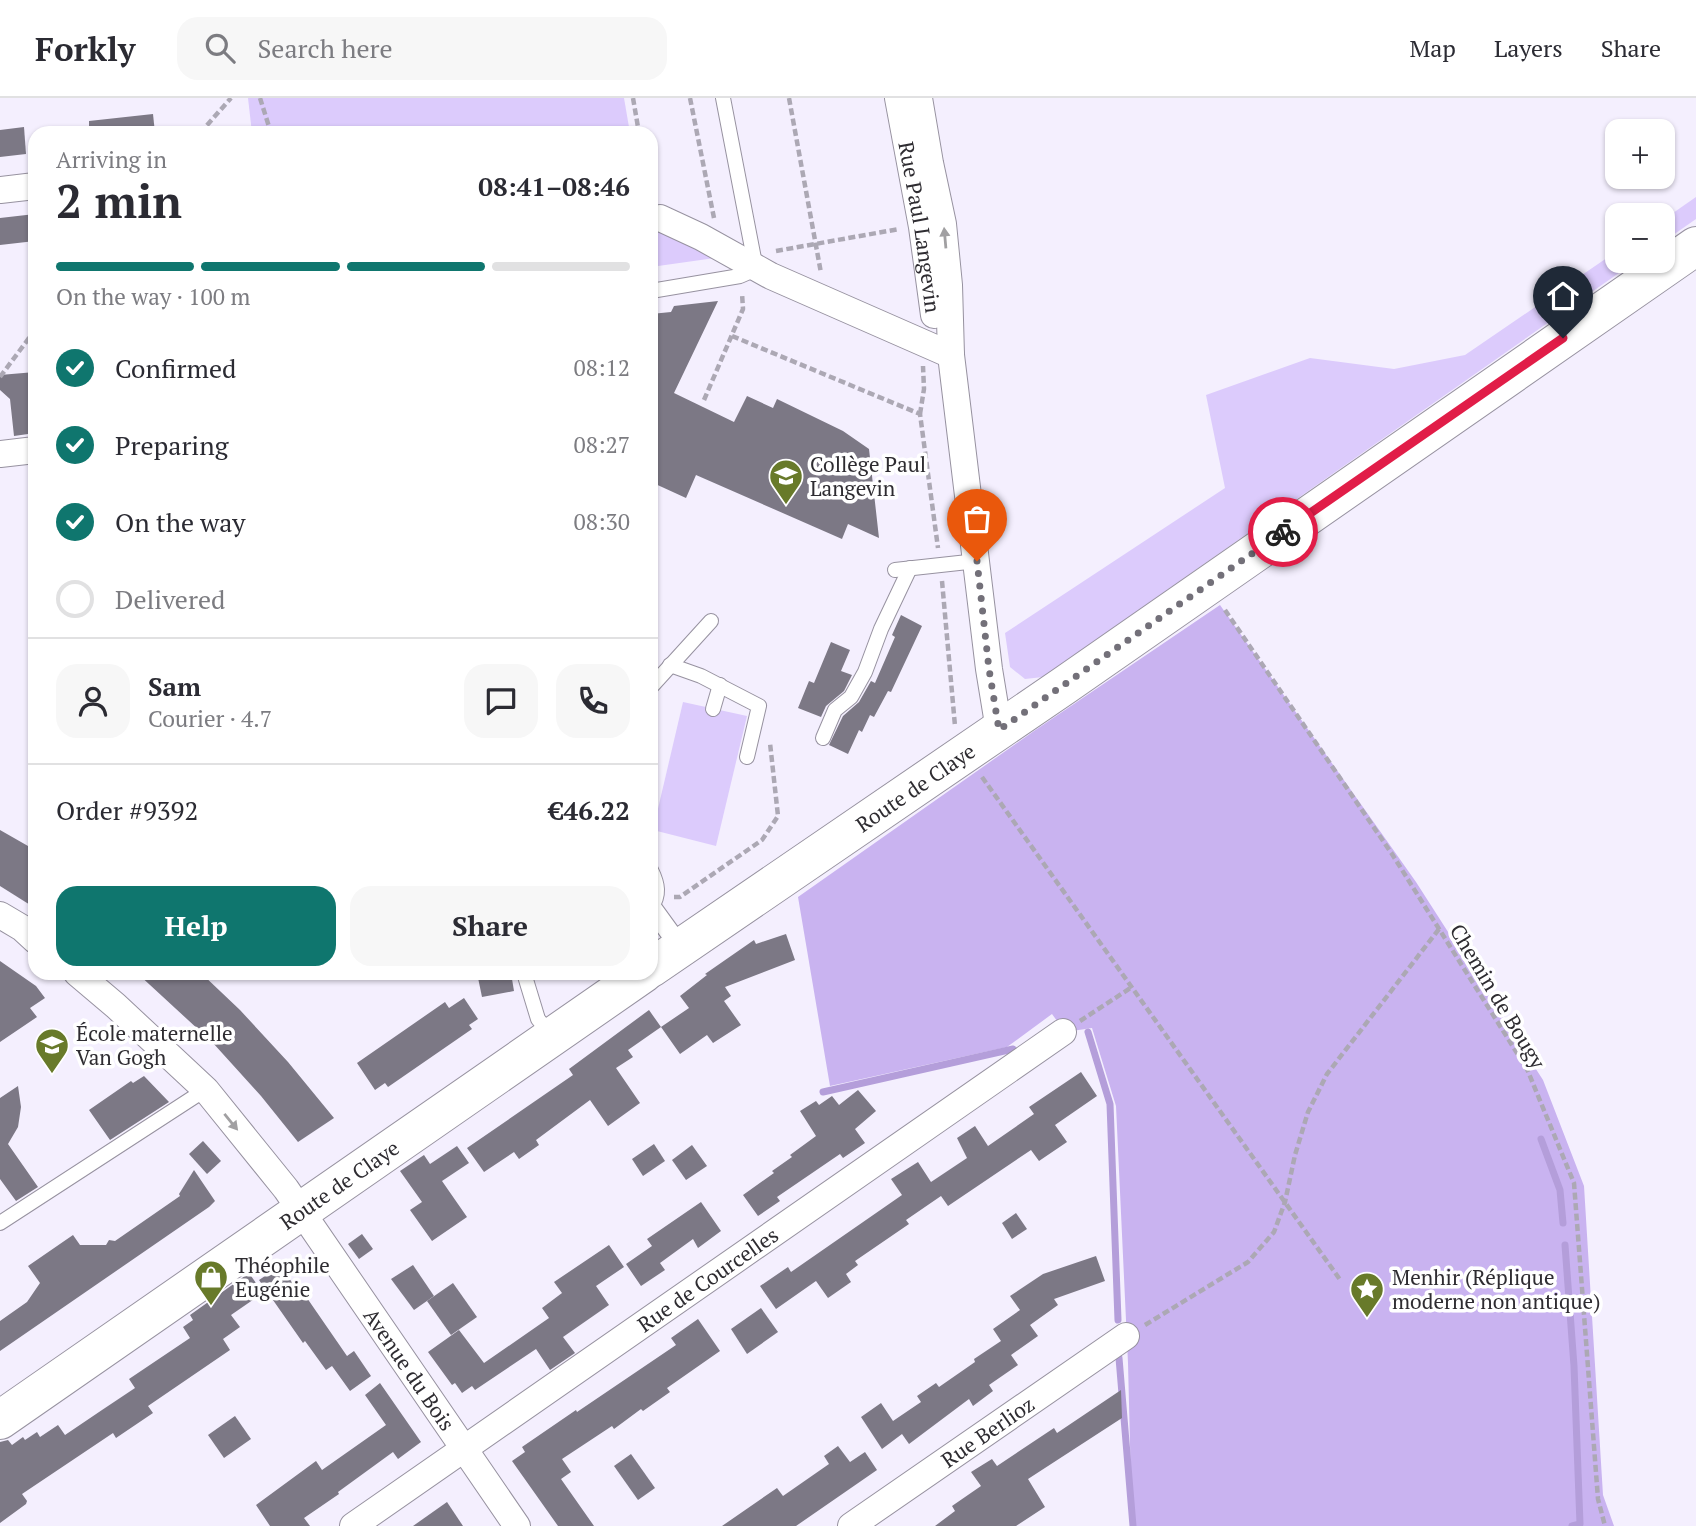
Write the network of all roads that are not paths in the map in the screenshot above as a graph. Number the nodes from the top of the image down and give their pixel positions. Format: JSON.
{"nodes":[{"id":1,"x":723,"y":98,"type":"edge"},
{"id":2,"x":898,"y":98,"type":"edge"},
{"id":3,"x":919,"y":98,"type":"edge"},
{"id":4,"x":28,"y":187,"type":"edge"},
{"id":5,"x":0,"y":190,"type":"edge"},
{"id":6,"x":660,"y":218,"type":"dead end"},
{"id":7,"x":1696,"y":246,"type":"edge"},
{"id":8,"x":750,"y":267,"type":"junction"},
{"id":9,"x":658,"y":289,"type":"edge"},
{"id":10,"x":951,"y":355,"type":"junction"},
{"id":11,"x":28,"y":451,"type":"edge"},
{"id":12,"x":0,"y":454,"type":"edge"},
{"id":13,"x":977,"y":561,"type":"junction"},
{"id":14,"x":711,"y":621,"type":"dead end"},
{"id":15,"x":670,"y":665,"type":"junction"},
{"id":16,"x":658,"y":679,"type":"edge"},
{"id":17,"x":720,"y":685,"type":"junction"},
{"id":18,"x":713,"y":709,"type":"dead end"},
{"id":19,"x":999,"y":730,"type":"junction"},
{"id":20,"x":823,"y":738,"type":"dead end"},
{"id":21,"x":747,"y":757,"type":"dead end"},
{"id":22,"x":0,"y":915,"type":"edge"},
{"id":23,"x":658,"y":922,"type":"edge"},
{"id":24,"x":28,"y":934,"type":"edge"},
{"id":25,"x":666,"y":958,"type":"edge"},
{"id":26,"x":87,"y":980,"type":"edge"},
{"id":27,"x":526,"y":980,"type":"edge"},
{"id":28,"x":635,"y":980,"type":"edge"},
{"id":29,"x":1063,"y":1032,"type":"road end"},
{"id":30,"x":552,"y":1037,"type":"junction"},
{"id":31,"x":204,"y":1088,"type":"junction"},
{"id":32,"x":301,"y":1212,"type":"junction"},
{"id":33,"x":0,"y":1223,"type":"edge"},
{"id":34,"x":1126,"y":1336,"type":"road end"},
{"id":35,"x":0,"y":1420,"type":"edge"},
{"id":36,"x":464,"y":1449,"type":"junction"},
{"id":37,"x":352,"y":1526,"type":"edge"},
{"id":38,"x":517,"y":1526,"type":"edge"},
{"id":39,"x":851,"y":1526,"type":"edge"}],
"edges":[{"from":1,"to":8,"type":"lane"},
{"from":2,"to":10,"type":"street","name":"Rue Paul Langevin"},
{"from":10,"to":3,"type":"street","name":"Rue Paul Langevin","one_way":true},
{"from":4,"to":5,"type":"street"},
{"from":6,"to":8,"type":"street"},
{"from":7,"to":19,"type":"main road","name":"Route de Claye"},
{"from":8,"to":9,"type":"lane"},
{"from":8,"to":10,"type":"street"},
{"from":10,"to":13,"type":"street","name":"Rue Paul Langevin"},
{"from":11,"to":12,"type":"street"},
{"from":13,"to":19,"type":"street","name":"Rue Paul Langevin"},
{"from":13,"to":20,"type":"lane"},
{"from":14,"to":15,"type":"lane"},
{"from":15,"to":16,"type":"lane"},
{"from":15,"to":17,"type":"lane"},
{"from":17,"to":18,"type":"lane"},
{"from":17,"to":21,"type":"lane"},
{"from":19,"to":25,"type":"main road","name":"Route de Claye"},
{"from":22,"to":24,"type":"street"},
{"from":23,"to":25,"type":"street"},
{"from":26,"to":31,"type":"street","name":"Avenue du Bois"},
{"from":27,"to":30,"type":"lane"},
{"from":28,"to":30,"type":"main road","name":"Route de Claye"},
{"from":29,"to":36,"type":"street","name":"Rue de Courcelles"},
{"from":30,"to":32,"type":"main road","name":"Route de Claye"},
{"from":31,"to":32,"type":"street","name":"Avenue du Bois","one_way":true},
{"from":31,"to":33,"type":"lane"},
{"from":32,"to":35,"type":"main road","name":"Route de Claye"},
{"from":32,"to":36,"type":"street","name":"Avenue du Bois"},
{"from":34,"to":39,"type":"street","name":"Rue Berlioz"},
{"from":36,"to":37,"type":"street","name":"Rue de Courcelles"},
{"from":36,"to":38,"type":"street","name":"Avenue du Bois"}]}
